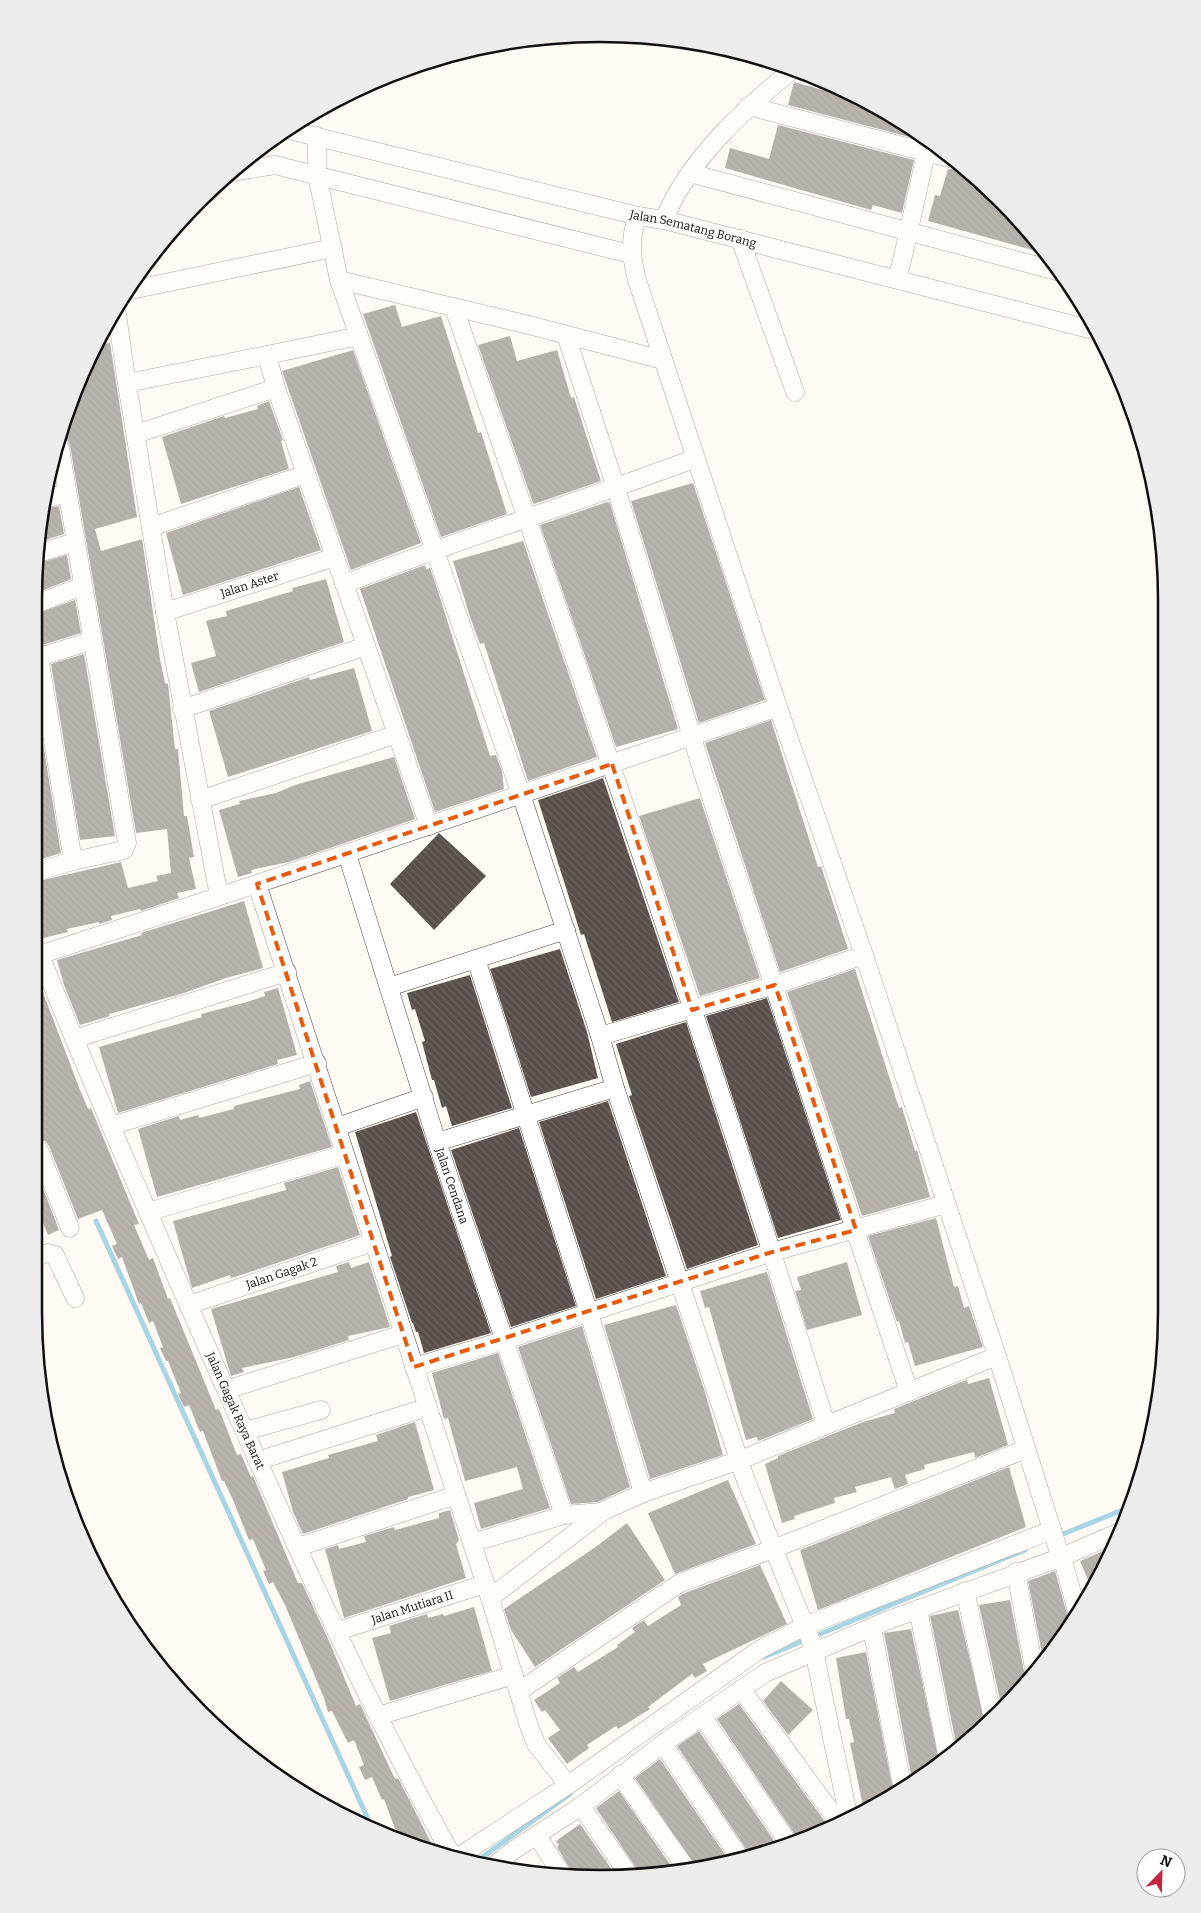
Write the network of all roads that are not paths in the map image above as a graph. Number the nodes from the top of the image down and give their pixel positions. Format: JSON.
{"nodes":[{"id":1,"x":787,"y":74,"type":"edge"},
{"id":2,"x":748,"y":106,"type":"junction"},
{"id":3,"x":298,"y":132,"type":"edge"},
{"id":4,"x":318,"y":136,"type":"junction"},
{"id":5,"x":924,"y":146,"type":"edge"},
{"id":6,"x":927,"y":148,"type":"edge"},
{"id":7,"x":247,"y":169,"type":"edge"},
{"id":8,"x":690,"y":173,"type":"junction"},
{"id":9,"x":317,"y":175,"type":"junction"},
{"id":10,"x":666,"y":215,"type":"junction"},
{"id":11,"x":638,"y":216,"type":"junction"},
{"id":12,"x":908,"y":236,"type":"junction"},
{"id":13,"x":740,"y":240,"type":"junction"},
{"id":14,"x":333,"y":248,"type":"junction"},
{"id":15,"x":630,"y":254,"type":"junction"},
{"id":16,"x":1049,"y":269,"type":"edge"},
{"id":17,"x":898,"y":272,"type":"junction"},
{"id":18,"x":339,"y":280,"type":"junction"},
{"id":19,"x":138,"y":289,"type":"edge"},
{"id":20,"x":454,"y":308,"type":"junction"},
{"id":21,"x":118,"y":320,"type":"edge"},
{"id":22,"x":1087,"y":328,"type":"edge"},
{"id":23,"x":566,"y":335,"type":"junction"},
{"id":24,"x":359,"y":336,"type":"junction"},
{"id":25,"x":267,"y":355,"type":"junction"},
{"id":26,"x":662,"y":360,"type":"junction"},
{"id":27,"x":127,"y":382,"type":"junction"},
{"id":28,"x":276,"y":388,"type":"junction"},
{"id":29,"x":795,"y":392,"type":"dead end"},
{"id":30,"x":136,"y":434,"type":"junction"},
{"id":31,"x":61,"y":458,"type":"edge"},
{"id":32,"x":696,"y":458,"type":"junction"},
{"id":33,"x":306,"y":474,"type":"junction"},
{"id":34,"x":616,"y":488,"type":"junction"},
{"id":35,"x":66,"y":493,"type":"junction"},
{"id":36,"x":52,"y":497,"type":"edge"},
{"id":37,"x":528,"y":518,"type":"junction"},
{"id":38,"x":152,"y":527,"type":"junction"},
{"id":39,"x":75,"y":542,"type":"junction"},
{"id":40,"x":435,"y":549,"type":"junction"},
{"id":41,"x":45,"y":551,"type":"edge"},
{"id":42,"x":335,"y":557,"type":"junction"},
{"id":43,"x":344,"y":584,"type":"junction"},
{"id":44,"x":82,"y":586,"type":"junction"},
{"id":45,"x":42,"y":601,"type":"edge"},
{"id":46,"x":165,"y":612,"type":"junction"},
{"id":47,"x":91,"y":641,"type":"junction"},
{"id":48,"x":366,"y":646,"type":"junction"},
{"id":49,"x":42,"y":656,"type":"edge"},
{"id":50,"x":42,"y":675,"type":"edge"},
{"id":51,"x":778,"y":707,"type":"junction"},
{"id":52,"x":182,"y":709,"type":"junction"},
{"id":53,"x":397,"y":734,"type":"junction"},
{"id":54,"x":691,"y":737,"type":"junction"},
{"id":55,"x":612,"y":764,"type":"junction"},
{"id":56,"x":521,"y":794,"type":"junction"},
{"id":57,"x":200,"y":800,"type":"junction"},
{"id":58,"x":429,"y":826,"type":"junction"},
{"id":59,"x":347,"y":854,"type":"junction"},
{"id":60,"x":73,"y":860,"type":"junction"},
{"id":61,"x":42,"y":870,"type":"edge"},
{"id":62,"x":257,"y":884,"type":"junction"},
{"id":63,"x":219,"y":896,"type":"junction"},
{"id":64,"x":566,"y":930,"type":"junction"},
{"id":65,"x":42,"y":954,"type":"edge"},
{"id":66,"x":864,"y":955,"type":"junction"},
{"id":67,"x":476,"y":959,"type":"junction"},
{"id":68,"x":42,"y":962,"type":"edge"},
{"id":69,"x":286,"y":972,"type":"junction"},
{"id":70,"x":775,"y":985,"type":"junction"},
{"id":71,"x":389,"y":987,"type":"junction"},
{"id":72,"x":692,"y":1010,"type":"junction"},
{"id":73,"x":600,"y":1036,"type":"junction"},
{"id":74,"x":74,"y":1039,"type":"junction"},
{"id":75,"x":317,"y":1063,"type":"junction"},
{"id":76,"x":615,"y":1088,"type":"junction"},
{"id":77,"x":424,"y":1097,"type":"junction"},
{"id":78,"x":525,"y":1116,"type":"junction"},
{"id":79,"x":111,"y":1126,"type":"junction"},
{"id":80,"x":337,"y":1127,"type":"junction"},
{"id":81,"x":437,"y":1142,"type":"junction"},
{"id":82,"x":345,"y":1154,"type":"junction"},
{"id":83,"x":42,"y":1158,"type":"edge"},
{"id":84,"x":946,"y":1204,"type":"junction"},
{"id":85,"x":148,"y":1212,"type":"junction"},
{"id":86,"x":70,"y":1228,"type":"dead end"},
{"id":87,"x":856,"y":1230,"type":"junction"},
{"id":88,"x":373,"y":1242,"type":"junction"},
{"id":89,"x":772,"y":1252,"type":"junction"},
{"id":90,"x":42,"y":1255,"type":"edge"},
{"id":91,"x":680,"y":1281,"type":"junction"},
{"id":92,"x":76,"y":1298,"type":"dead end"},
{"id":93,"x":189,"y":1305,"type":"junction"},
{"id":94,"x":589,"y":1313,"type":"junction"},
{"id":95,"x":403,"y":1334,"type":"junction"},
{"id":96,"x":506,"y":1340,"type":"junction"},
{"id":97,"x":997,"y":1356,"type":"junction"},
{"id":98,"x":414,"y":1366,"type":"junction"},
{"id":99,"x":226,"y":1390,"type":"junction"},
{"id":100,"x":909,"y":1392,"type":"junction"},
{"id":101,"x":428,"y":1407,"type":"junction"},
{"id":102,"x":321,"y":1410,"type":"dead end"},
{"id":103,"x":826,"y":1424,"type":"junction"},
{"id":104,"x":245,"y":1431,"type":"junction"},
{"id":105,"x":1026,"y":1449,"type":"junction"},
{"id":106,"x":740,"y":1460,"type":"junction"},
{"id":107,"x":257,"y":1461,"type":"junction"},
{"id":108,"x":643,"y":1492,"type":"junction"},
{"id":109,"x":456,"y":1495,"type":"junction"},
{"id":110,"x":602,"y":1512,"type":"junction"},
{"id":111,"x":564,"y":1515,"type":"junction"},
{"id":112,"x":1113,"y":1532,"type":"edge"},
{"id":113,"x":1056,"y":1542,"type":"junction"},
{"id":114,"x":472,"y":1543,"type":"junction"},
{"id":115,"x":298,"y":1546,"type":"junction"},
{"id":116,"x":773,"y":1549,"type":"junction"},
{"id":117,"x":1016,"y":1572,"type":"junction"},
{"id":118,"x":488,"y":1591,"type":"junction"},
{"id":119,"x":965,"y":1591,"type":"junction"},
{"id":120,"x":1076,"y":1604,"type":"edge"},
{"id":121,"x":918,"y":1609,"type":"junction"},
{"id":122,"x":872,"y":1628,"type":"junction"},
{"id":123,"x":338,"y":1631,"type":"junction"},
{"id":124,"x":810,"y":1639,"type":"junction"},
{"id":125,"x":1033,"y":1664,"type":"edge"},
{"id":126,"x":517,"y":1683,"type":"junction"},
{"id":127,"x":740,"y":1689,"type":"junction"},
{"id":128,"x":991,"y":1711,"type":"edge"},
{"id":129,"x":378,"y":1716,"type":"junction"},
{"id":130,"x":702,"y":1716,"type":"junction"},
{"id":131,"x":663,"y":1744,"type":"junction"},
{"id":132,"x":946,"y":1750,"type":"edge"},
{"id":133,"x":620,"y":1775,"type":"junction"},
{"id":134,"x":901,"y":1782,"type":"edge"},
{"id":135,"x":568,"y":1785,"type":"junction"},
{"id":136,"x":581,"y":1806,"type":"junction"},
{"id":137,"x":848,"y":1813,"type":"edge"},
{"id":138,"x":836,"y":1818,"type":"edge"},
{"id":139,"x":537,"y":1836,"type":"junction"},
{"id":140,"x":785,"y":1839,"type":"edge"},
{"id":141,"x":449,"y":1849,"type":"edge"},
{"id":142,"x":463,"y":1853,"type":"edge"},
{"id":143,"x":737,"y":1853,"type":"edge"},
{"id":144,"x":500,"y":1861,"type":"edge"},
{"id":145,"x":683,"y":1864,"type":"edge"},
{"id":146,"x":558,"y":1869,"type":"edge"},
{"id":147,"x":625,"y":1869,"type":"edge"}],
"edges":[{"from":1,"to":2,"type":"street"},
{"from":2,"to":5,"type":"street"},
{"from":2,"to":8,"type":"street"},
{"from":3,"to":4,"type":"street","name":"Jalan Sematang Borang"},
{"from":4,"to":9,"type":"street"},
{"from":4,"to":11,"type":"street","name":"Jalan Sematang Borang"},
{"from":6,"to":12,"type":"street"},
{"from":7,"to":9,"type":"street"},
{"from":8,"to":10,"type":"street"},
{"from":8,"to":12,"type":"street"},
{"from":9,"to":14,"type":"street"},
{"from":9,"to":15,"type":"street"},
{"from":10,"to":11,"type":"street","name":"Jalan Sematang Borang"},
{"from":10,"to":13,"type":"street","name":"Jalan Sematang Borang"},
{"from":11,"to":15,"type":"street"},
{"from":12,"to":16,"type":"street"},
{"from":12,"to":17,"type":"street"},
{"from":13,"to":17,"type":"street","name":"Jalan Sematang Borang"},
{"from":13,"to":29,"type":"street"},
{"from":14,"to":18,"type":"street"},
{"from":14,"to":19,"type":"street"},
{"from":15,"to":26,"type":"street"},
{"from":17,"to":22,"type":"street","name":"Jalan Sematang Borang"},
{"from":18,"to":20,"type":"street"},
{"from":18,"to":24,"type":"street"},
{"from":20,"to":23,"type":"street"},
{"from":20,"to":37,"type":"street"},
{"from":21,"to":27,"type":"street"},
{"from":23,"to":26,"type":"street"},
{"from":23,"to":34,"type":"street"},
{"from":24,"to":25,"type":"street"},
{"from":24,"to":40,"type":"street"},
{"from":25,"to":27,"type":"street"},
{"from":25,"to":28,"type":"street"},
{"from":26,"to":32,"type":"street"},
{"from":27,"to":30,"type":"street"},
{"from":28,"to":30,"type":"street"},
{"from":28,"to":33,"type":"street"},
{"from":30,"to":38,"type":"street"},
{"from":31,"to":35,"type":"street"},
{"from":32,"to":34,"type":"street"},
{"from":32,"to":51,"type":"street"},
{"from":33,"to":38,"type":"street"},
{"from":33,"to":42,"type":"street"},
{"from":34,"to":37,"type":"street"},
{"from":34,"to":54,"type":"street"},
{"from":35,"to":36,"type":"street"},
{"from":35,"to":39,"type":"street"},
{"from":37,"to":40,"type":"street"},
{"from":37,"to":55,"type":"street"},
{"from":38,"to":46,"type":"street"},
{"from":39,"to":41,"type":"street"},
{"from":39,"to":44,"type":"street"},
{"from":40,"to":43,"type":"street"},
{"from":40,"to":56,"type":"street"},
{"from":42,"to":43,"type":"street"},
{"from":42,"to":46,"type":"street","name":"Jalan Aster"},
{"from":43,"to":48,"type":"street"},
{"from":44,"to":45,"type":"street"},
{"from":44,"to":47,"type":"street"},
{"from":46,"to":52,"type":"street"},
{"from":47,"to":49,"type":"street"},
{"from":47,"to":60,"type":"street"},
{"from":48,"to":52,"type":"street"},
{"from":48,"to":53,"type":"street"},
{"from":50,"to":60,"type":"street"},
{"from":51,"to":54,"type":"street"},
{"from":51,"to":66,"type":"street"},
{"from":52,"to":57,"type":"street"},
{"from":53,"to":57,"type":"street"},
{"from":53,"to":58,"type":"street"},
{"from":54,"to":55,"type":"street"},
{"from":54,"to":70,"type":"street"},
{"from":55,"to":56,"type":"street"},
{"from":55,"to":72,"type":"street"},
{"from":56,"to":58,"type":"street"},
{"from":56,"to":64,"type":"street"},
{"from":57,"to":63,"type":"street"},
{"from":58,"to":59,"type":"street"},
{"from":59,"to":62,"type":"street"},
{"from":59,"to":71,"type":"street","name":"Jalan Cendana"},
{"from":60,"to":61,"type":"street"},
{"from":62,"to":63,"type":"street"},
{"from":62,"to":69,"type":"street"},
{"from":63,"to":65,"type":"street"},
{"from":64,"to":67,"type":"street"},
{"from":64,"to":73,"type":"street"},
{"from":66,"to":70,"type":"street"},
{"from":66,"to":84,"type":"street"},
{"from":67,"to":71,"type":"street"},
{"from":67,"to":78,"type":"street"},
{"from":68,"to":74,"type":"street","name":"Jalan Gagak Raya Barat"},
{"from":69,"to":74,"type":"street"},
{"from":69,"to":75,"type":"street"},
{"from":70,"to":72,"type":"street"},
{"from":70,"to":87,"type":"street"},
{"from":71,"to":77,"type":"street","name":"Jalan Cendana"},
{"from":72,"to":73,"type":"street"},
{"from":72,"to":89,"type":"street"},
{"from":73,"to":76,"type":"street"},
{"from":74,"to":79,"type":"street","name":"Jalan Gagak Raya Barat"},
{"from":75,"to":79,"type":"street"},
{"from":75,"to":80,"type":"street"},
{"from":76,"to":78,"type":"street"},
{"from":76,"to":91,"type":"street"},
{"from":77,"to":80,"type":"street"},
{"from":77,"to":81,"type":"street","name":"Jalan Cendana"},
{"from":78,"to":81,"type":"street"},
{"from":78,"to":94,"type":"street"},
{"from":79,"to":85,"type":"street","name":"Jalan Gagak Raya Barat"},
{"from":80,"to":82,"type":"street"},
{"from":81,"to":96,"type":"street","name":"Jalan Cendana"},
{"from":82,"to":85,"type":"street"},
{"from":82,"to":88,"type":"street"},
{"from":83,"to":86,"type":"street"},
{"from":84,"to":87,"type":"street"},
{"from":84,"to":97,"type":"street"},
{"from":85,"to":93,"type":"street","name":"Jalan Gagak Raya Barat"},
{"from":87,"to":89,"type":"street"},
{"from":87,"to":100,"type":"street"},
{"from":88,"to":93,"type":"street","name":"Jalan Gagak 2"},
{"from":88,"to":95,"type":"street"},
{"from":89,"to":91,"type":"street"},
{"from":89,"to":103,"type":"street"},
{"from":90,"to":92,"type":"street"},
{"from":91,"to":94,"type":"street"},
{"from":91,"to":106,"type":"street"},
{"from":93,"to":99,"type":"street","name":"Jalan Gagak Raya Barat"},
{"from":94,"to":96,"type":"street"},
{"from":94,"to":108,"type":"street"},
{"from":95,"to":98,"type":"street"},
{"from":95,"to":99,"type":"street"},
{"from":96,"to":98,"type":"street"},
{"from":96,"to":111,"type":"street","name":"Jalan Cendana"},
{"from":97,"to":100,"type":"street"},
{"from":97,"to":105,"type":"street"},
{"from":98,"to":101,"type":"street"},
{"from":99,"to":104,"type":"street","name":"Jalan Gagak Raya Barat"},
{"from":100,"to":103,"type":"street"},
{"from":101,"to":107,"type":"street"},
{"from":101,"to":109,"type":"street"},
{"from":102,"to":104,"type":"street"},
{"from":103,"to":106,"type":"street"},
{"from":104,"to":107,"type":"street","name":"Jalan Gagak Raya Barat"},
{"from":105,"to":113,"type":"street"},
{"from":105,"to":116,"type":"street"},
{"from":106,"to":108,"type":"street"},
{"from":106,"to":116,"type":"street"},
{"from":107,"to":115,"type":"street","name":"Jalan Gagak Raya Barat"},
{"from":108,"to":110,"type":"street"},
{"from":109,"to":114,"type":"street"},
{"from":109,"to":115,"type":"street"},
{"from":110,"to":111,"type":"street"},
{"from":110,"to":118,"type":"street","name":"Jalan Mutiara II"},
{"from":111,"to":114,"type":"street"},
{"from":112,"to":113,"type":"street"},
{"from":113,"to":117,"type":"street"},
{"from":113,"to":120,"type":"street"},
{"from":113,"to":124,"type":"street"},
{"from":114,"to":118,"type":"street"},
{"from":115,"to":123,"type":"street","name":"Jalan Gagak Raya Barat"},
{"from":116,"to":124,"type":"street"},
{"from":116,"to":126,"type":"street"},
{"from":117,"to":119,"type":"street"},
{"from":117,"to":125,"type":"street"},
{"from":118,"to":123,"type":"street","name":"Jalan Mutiara II"},
{"from":118,"to":126,"type":"street"},
{"from":119,"to":121,"type":"street"},
{"from":119,"to":128,"type":"street"},
{"from":121,"to":122,"type":"street"},
{"from":121,"to":132,"type":"street"},
{"from":122,"to":124,"type":"street"},
{"from":122,"to":134,"type":"street"},
{"from":123,"to":129,"type":"street","name":"Jalan Gagak Raya Barat"},
{"from":124,"to":127,"type":"street"},
{"from":124,"to":135,"type":"street"},
{"from":124,"to":137,"type":"street"},
{"from":126,"to":129,"type":"street"},
{"from":126,"to":135,"type":"street"},
{"from":127,"to":130,"type":"street"},
{"from":127,"to":138,"type":"street"},
{"from":129,"to":141,"type":"street","name":"Jalan Gagak Raya Barat"},
{"from":130,"to":131,"type":"street"},
{"from":130,"to":140,"type":"street"},
{"from":131,"to":133,"type":"street"},
{"from":131,"to":143,"type":"street"},
{"from":133,"to":136,"type":"street"},
{"from":133,"to":145,"type":"street"},
{"from":135,"to":142,"type":"street"},
{"from":136,"to":139,"type":"street"},
{"from":136,"to":147,"type":"street"},
{"from":139,"to":144,"type":"street"},
{"from":139,"to":146,"type":"street"}]}
